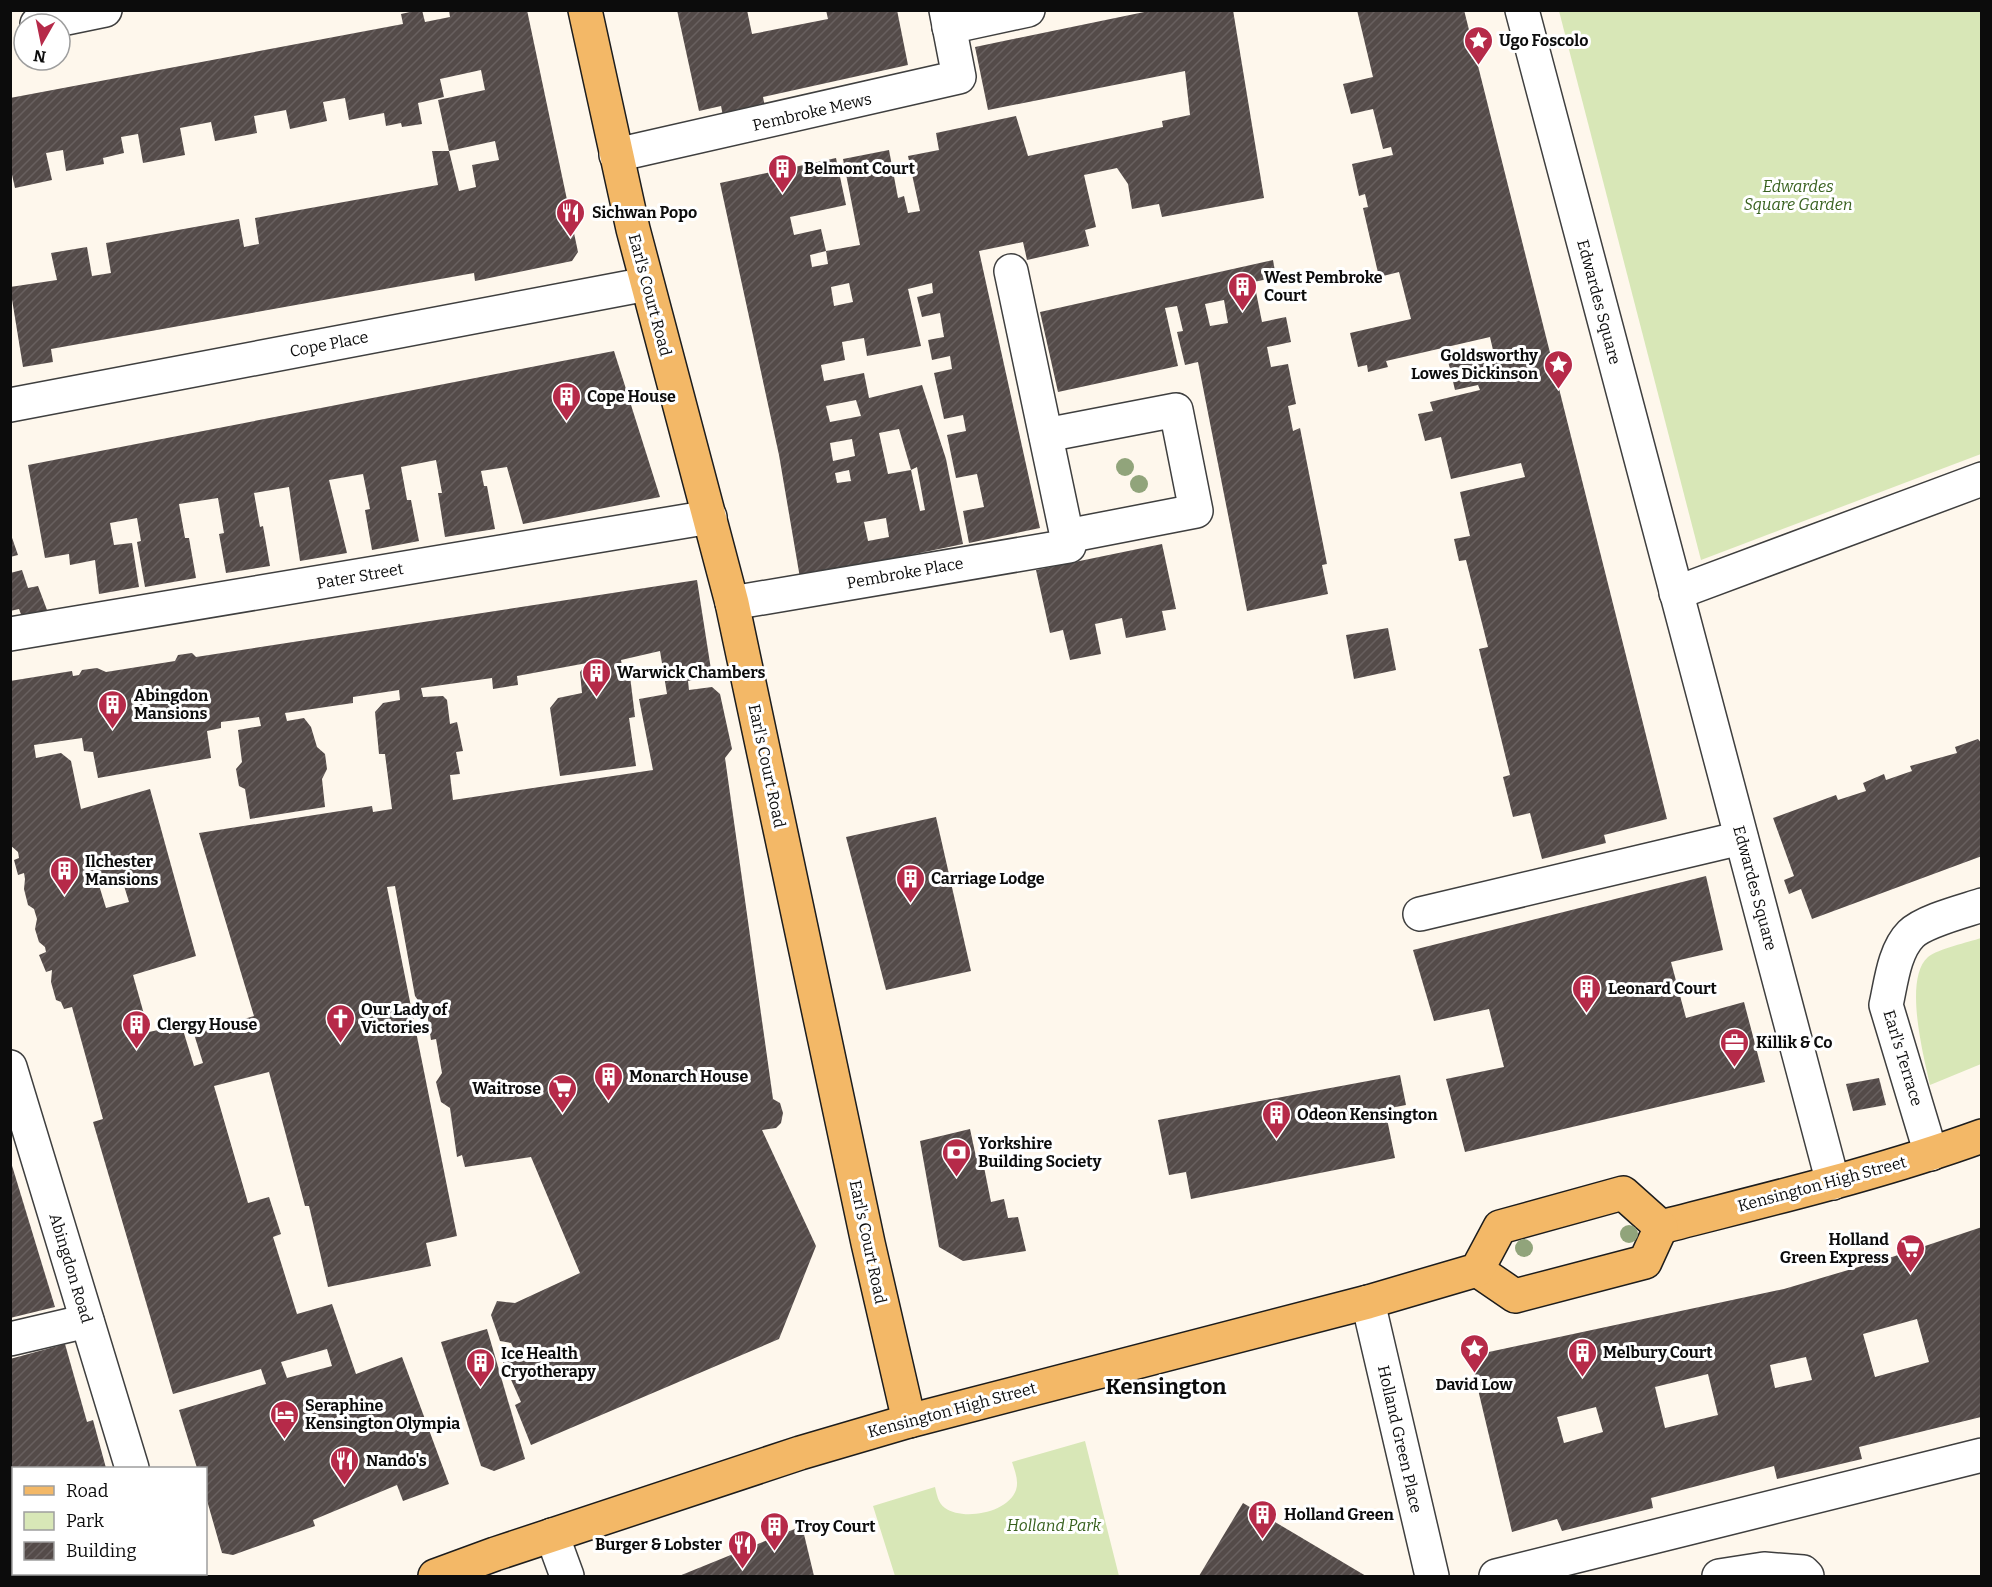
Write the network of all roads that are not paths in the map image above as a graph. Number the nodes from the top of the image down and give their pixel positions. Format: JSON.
{"nodes":[{"id":1,"x":105,"y":10,"type":"edge"},
{"id":2,"x":585,"y":10,"type":"edge"},
{"id":3,"x":1028,"y":10,"type":"edge"},
{"id":4,"x":1522,"y":10,"type":"edge"},
{"id":5,"x":72,"y":17,"type":"edge"},
{"id":6,"x":947,"y":19,"type":"edge"},
{"id":7,"x":616,"y":155,"type":"junction"},
{"id":8,"x":1011,"y":271,"type":"dead end"},
{"id":9,"x":647,"y":284,"type":"junction"},
{"id":10,"x":10,"y":405,"type":"edge"},
{"id":11,"x":1046,"y":435,"type":"junction"},
{"id":12,"x":1982,"y":478,"type":"edge"},
{"id":13,"x":710,"y":517,"type":"junction"},
{"id":14,"x":1067,"y":536,"type":"junction"},
{"id":15,"x":1676,"y":593,"type":"junction"},
{"id":16,"x":732,"y":603,"type":"junction"},
{"id":17,"x":10,"y":634,"type":"edge"},
{"id":18,"x":1741,"y":838,"type":"junction"},
{"id":19,"x":1982,"y":905,"type":"edge"},
{"id":20,"x":1420,"y":914,"type":"dead end"},
{"id":21,"x":10,"y":1067,"type":"edge"},
{"id":22,"x":1982,"y":1136,"type":"edge"},
{"id":23,"x":1931,"y":1154,"type":"junction"},
{"id":24,"x":1833,"y":1183,"type":"junction"},
{"id":25,"x":1661,"y":1227,"type":"junction"},
{"id":26,"x":1477,"y":1270,"type":"junction"},
{"id":27,"x":1368,"y":1302,"type":"junction"},
{"id":28,"x":87,"y":1321,"type":"junction"},
{"id":29,"x":10,"y":1339,"type":"edge"},
{"id":30,"x":909,"y":1421,"type":"junction"},
{"id":31,"x":1982,"y":1455,"type":"edge"},
{"id":32,"x":132,"y":1467,"type":"edge"},
{"id":33,"x":552,"y":1535,"type":"junction"},
{"id":34,"x":435,"y":1576,"type":"edge"},
{"id":35,"x":567,"y":1576,"type":"edge"},
{"id":36,"x":1432,"y":1576,"type":"edge"},
{"id":37,"x":1499,"y":1576,"type":"edge"},
{"id":38,"x":1719,"y":1576,"type":"edge"},
{"id":39,"x":1807,"y":1576,"type":"edge"}],
"edges":[{"from":1,"to":5,"type":"street"},
{"from":2,"to":7,"type":"main road","name":"Earl's Court Road"},
{"from":3,"to":6,"type":"street","name":"Pembroke Mews"},
{"from":4,"to":15,"type":"street","name":"Edwardes Square"},
{"from":6,"to":7,"type":"street","name":"Pembroke Mews"},
{"from":7,"to":9,"type":"main road","name":"Earl's Court Road"},
{"from":8,"to":11,"type":"street"},
{"from":9,"to":10,"type":"street","name":"Cope Place"},
{"from":9,"to":13,"type":"main road","name":"Earl's Court Road"},
{"from":11,"to":14,"type":"street"},
{"from":11,"to":14,"type":"street","name":"Pembroke Place"},
{"from":12,"to":15,"type":"street"},
{"from":13,"to":16,"type":"main road","name":"Earl's Court Road"},
{"from":13,"to":17,"type":"street","name":"Pater Street"},
{"from":14,"to":16,"type":"street","name":"Pembroke Place"},
{"from":15,"to":18,"type":"street","name":"Edwardes Square"},
{"from":16,"to":30,"type":"main road","name":"Earl's Court Road"},
{"from":18,"to":20,"type":"street"},
{"from":18,"to":24,"type":"street","name":"Edwardes Square"},
{"from":19,"to":23,"type":"street","name":"Earl's Terrace"},
{"from":21,"to":28,"type":"street","name":"Abingdon Road"},
{"from":22,"to":23,"type":"main road","name":"Kensington High Street"},
{"from":23,"to":24,"type":"main road","name":"Kensington High Street"},
{"from":24,"to":25,"type":"main road","name":"Kensington High Street"},
{"from":25,"to":26,"type":"main road"},
{"from":25,"to":26,"type":"main road"},
{"from":26,"to":27,"type":"main road","name":"Kensington High Street"},
{"from":27,"to":30,"type":"main road","name":"Kensington High Street"},
{"from":27,"to":36,"type":"street","name":"Holland Green Place"},
{"from":28,"to":29,"type":"street"},
{"from":28,"to":32,"type":"street","name":"Abingdon Road"},
{"from":30,"to":33,"type":"main road","name":"Kensington High Street"},
{"from":31,"to":37,"type":"street"},
{"from":33,"to":34,"type":"main road","name":"Kensington High Street"},
{"from":33,"to":35,"type":"street"},
{"from":38,"to":39,"type":"street"}]}
